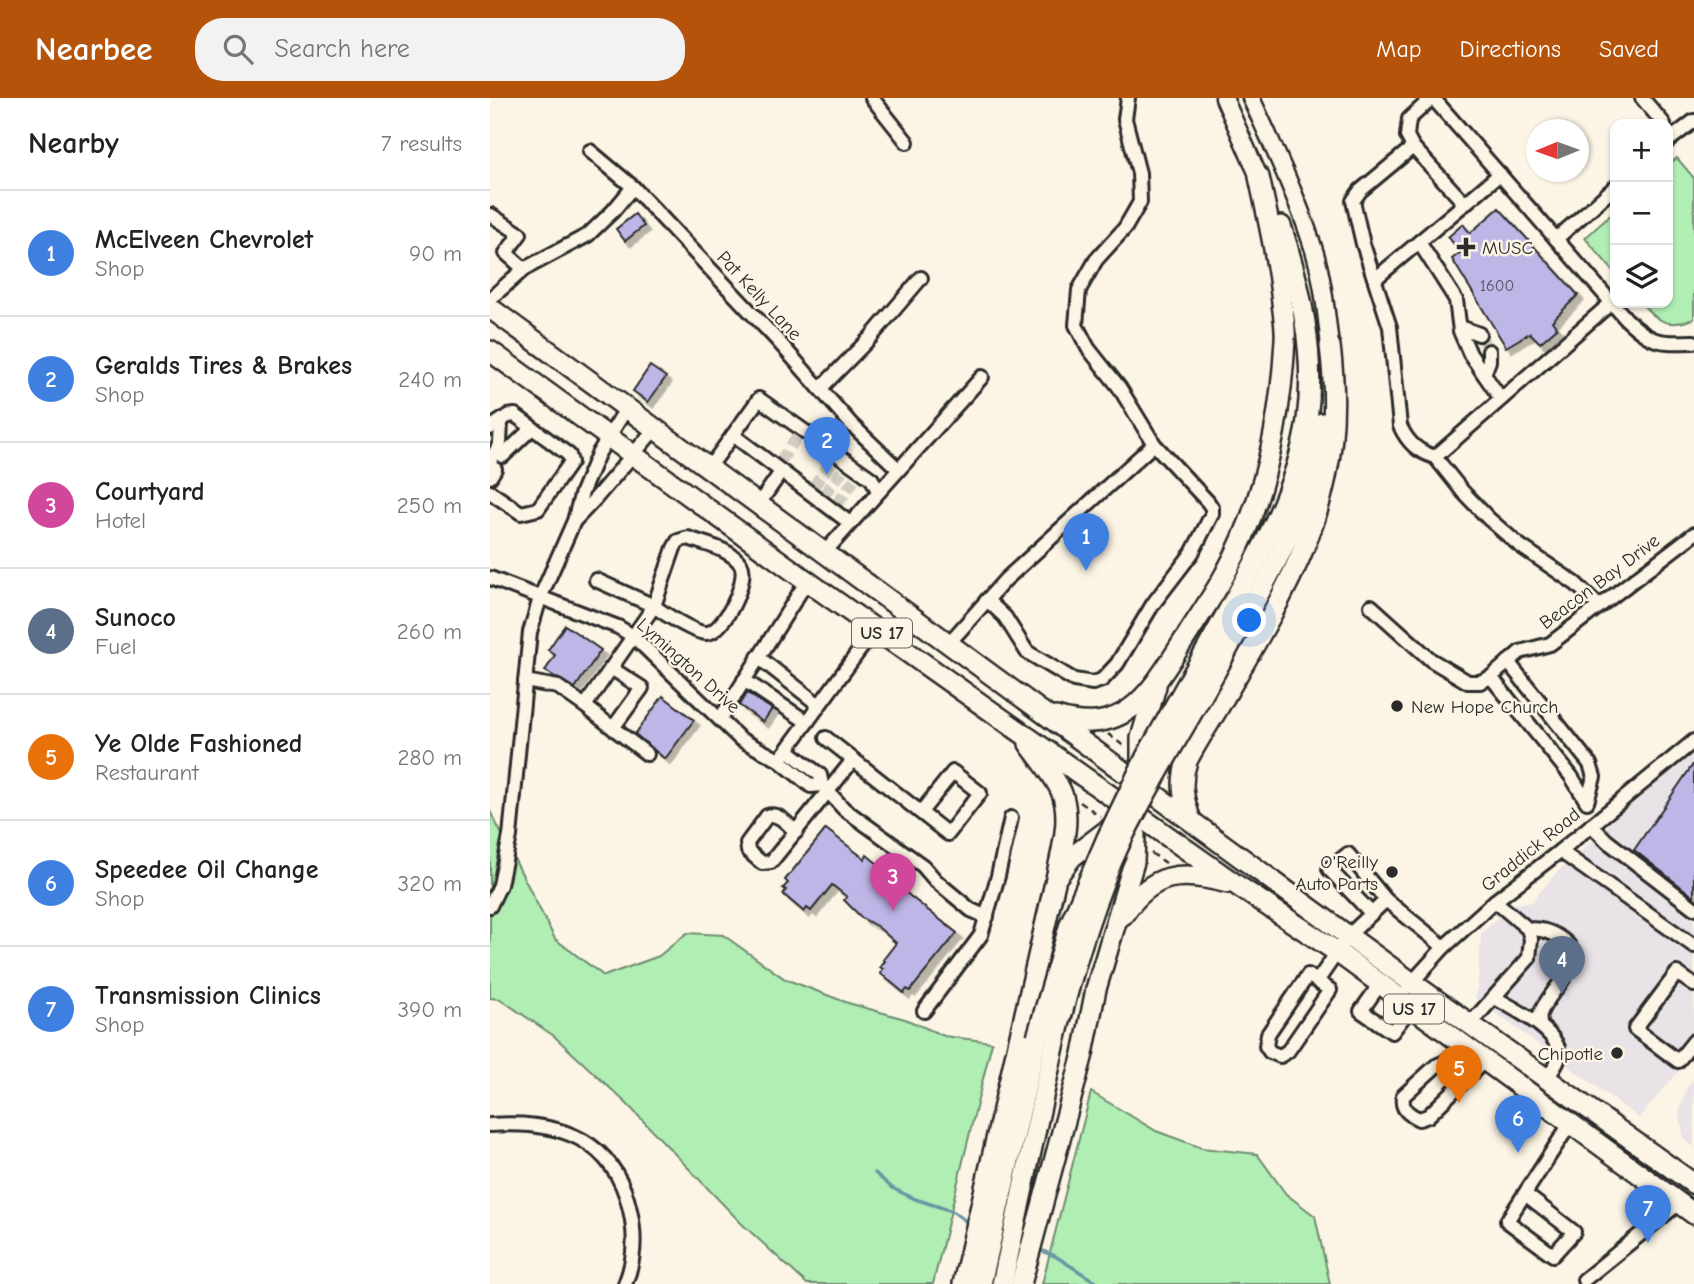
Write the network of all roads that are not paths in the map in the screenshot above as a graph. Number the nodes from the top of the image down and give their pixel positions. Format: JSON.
{"nodes":[{"id":1,"x":872,"y":98,"type":"edge"},
{"id":2,"x":1224,"y":98,"type":"edge"},
{"id":3,"x":1251,"y":98,"type":"edge"},
{"id":4,"x":1432,"y":98,"type":"edge"},
{"id":5,"x":1642,"y":98,"type":"edge"},
{"id":6,"x":1126,"y":99,"type":"edge"},
{"id":7,"x":1660,"y":119,"type":"edge"},
{"id":8,"x":1694,"y":121,"type":"edge"},
{"id":9,"x":1673,"y":133,"type":"edge"},
{"id":10,"x":907,"y":142,"type":"dead end"},
{"id":11,"x":1413,"y":147,"type":"junction"},
{"id":12,"x":590,"y":151,"type":"dead end"},
{"id":13,"x":1500,"y":174,"type":"junction"},
{"id":14,"x":1259,"y":177,"type":"junction"},
{"id":15,"x":633,"y":187,"type":"junction"},
{"id":16,"x":1610,"y":191,"type":"edge"},
{"id":17,"x":1465,"y":204,"type":"junction"},
{"id":18,"x":490,"y":215,"type":"edge"},
{"id":19,"x":1556,"y":239,"type":"junction"},
{"id":20,"x":1419,"y":242,"type":"junction"},
{"id":21,"x":524,"y":269,"type":"junction"},
{"id":22,"x":920,"y":278,"type":"dead end"},
{"id":23,"x":1375,"y":279,"type":"junction"},
{"id":24,"x":490,"y":299,"type":"edge"},
{"id":25,"x":1610,"y":302,"type":"edge"},
{"id":26,"x":1610,"y":304,"type":"edge"},
{"id":27,"x":1616,"y":308,"type":"edge"},
{"id":28,"x":490,"y":309,"type":"edge"},
{"id":29,"x":1460,"y":327,"type":"junction"},
{"id":30,"x":1479,"y":334,"type":"tunnel mouth"},
{"id":31,"x":1694,"y":342,"type":"edge"},
{"id":32,"x":1330,"y":346,"type":"junction"},
{"id":33,"x":490,"y":351,"type":"edge"},
{"id":34,"x":1489,"y":352,"type":"tunnel mouth"},
{"id":35,"x":1484,"y":374,"type":"junction"},
{"id":36,"x":982,"y":377,"type":"dead end"},
{"id":37,"x":820,"y":389,"type":"junction"},
{"id":38,"x":1501,"y":399,"type":"junction"},
{"id":39,"x":626,"y":409,"type":"junction"},
{"id":40,"x":496,"y":424,"type":"edge"},
{"id":41,"x":532,"y":428,"type":"junction"},
{"id":42,"x":654,"y":429,"type":"junction"},
{"id":43,"x":733,"y":435,"type":"junction"},
{"id":44,"x":608,"y":437,"type":"junction"},
{"id":45,"x":1154,"y":444,"type":"junction"},
{"id":46,"x":634,"y":455,"type":"junction"},
{"id":47,"x":503,"y":456,"type":"dead end"},
{"id":48,"x":1435,"y":457,"type":"junction"},
{"id":49,"x":776,"y":464,"type":"junction"},
{"id":50,"x":492,"y":469,"type":"edge"},
{"id":51,"x":708,"y":469,"type":"junction"},
{"id":52,"x":898,"y":469,"type":"junction"},
{"id":53,"x":878,"y":491,"type":"junction"},
{"id":54,"x":490,"y":492,"type":"edge"},
{"id":55,"x":758,"y":505,"type":"junction"},
{"id":56,"x":574,"y":521,"type":"junction"},
{"id":57,"x":850,"y":523,"type":"junction"},
{"id":58,"x":1694,"y":534,"type":"edge"},
{"id":59,"x":824,"y":553,"type":"junction"},
{"id":60,"x":490,"y":578,"type":"edge"},
{"id":61,"x":596,"y":580,"type":"dead end"},
{"id":62,"x":807,"y":581,"type":"junction"},
{"id":63,"x":540,"y":598,"type":"junction"},
{"id":64,"x":987,"y":600,"type":"junction"},
{"id":65,"x":654,"y":606,"type":"junction"},
{"id":66,"x":1371,"y":606,"type":"dead end"},
{"id":67,"x":1599,"y":606,"type":"junction"},
{"id":68,"x":875,"y":629,"type":"junction"},
{"id":69,"x":632,"y":636,"type":"junction"},
{"id":70,"x":949,"y":643,"type":"junction"},
{"id":71,"x":1220,"y":645,"type":"junction"},
{"id":72,"x":758,"y":657,"type":"junction"},
{"id":73,"x":1508,"y":662,"type":"junction"},
{"id":74,"x":611,"y":668,"type":"junction"},
{"id":75,"x":1491,"y":677,"type":"junction"},
{"id":76,"x":744,"y":680,"type":"junction"},
{"id":77,"x":524,"y":681,"type":"junction"},
{"id":78,"x":1157,"y":681,"type":"junction"},
{"id":79,"x":820,"y":705,"type":"junction"},
{"id":80,"x":585,"y":706,"type":"junction"},
{"id":81,"x":1045,"y":713,"type":"junction"},
{"id":82,"x":720,"y":719,"type":"junction"},
{"id":83,"x":807,"y":722,"type":"junction"},
{"id":84,"x":613,"y":728,"type":"junction"},
{"id":85,"x":1020,"y":732,"type":"junction"},
{"id":86,"x":826,"y":738,"type":"dead end"},
{"id":87,"x":1694,"y":741,"type":"edge"},
{"id":88,"x":1195,"y":744,"type":"junction"},
{"id":89,"x":648,"y":754,"type":"dead end"},
{"id":90,"x":783,"y":755,"type":"junction"},
{"id":91,"x":853,"y":760,"type":"junction"},
{"id":92,"x":1142,"y":784,"type":"junction"},
{"id":93,"x":824,"y":788,"type":"junction"},
{"id":94,"x":1587,"y":802,"type":"junction"},
{"id":95,"x":1131,"y":809,"type":"junction"},
{"id":96,"x":921,"y":813,"type":"junction"},
{"id":97,"x":1011,"y":818,"type":"dead end"},
{"id":98,"x":1191,"y":820,"type":"junction"},
{"id":99,"x":1593,"y":823,"type":"junction"},
{"id":100,"x":796,"y":831,"type":"dead end"},
{"id":101,"x":1560,"y":850,"type":"junction"},
{"id":102,"x":1056,"y":878,"type":"junction"},
{"id":103,"x":1238,"y":886,"type":"junction"},
{"id":104,"x":1386,"y":900,"type":"junction"},
{"id":105,"x":1495,"y":901,"type":"junction"},
{"id":106,"x":490,"y":906,"type":"edge"},
{"id":107,"x":1694,"y":908,"type":"edge"},
{"id":108,"x":1371,"y":913,"type":"junction"},
{"id":109,"x":987,"y":917,"type":"junction"},
{"id":110,"x":1116,"y":924,"type":"junction"},
{"id":111,"x":1528,"y":929,"type":"junction"},
{"id":112,"x":1349,"y":935,"type":"junction"},
{"id":113,"x":1694,"y":946,"type":"edge"},
{"id":114,"x":1444,"y":947,"type":"junction"},
{"id":115,"x":1337,"y":953,"type":"junction"},
{"id":116,"x":1318,"y":980,"type":"junction"},
{"id":117,"x":1411,"y":982,"type":"junction"},
{"id":118,"x":1380,"y":984,"type":"junction"},
{"id":119,"x":1694,"y":985,"type":"edge"},
{"id":120,"x":1495,"y":998,"type":"junction"},
{"id":121,"x":1406,"y":1003,"type":"junction"},
{"id":122,"x":924,"y":1011,"type":"dead end"},
{"id":123,"x":1470,"y":1024,"type":"junction"},
{"id":124,"x":1540,"y":1025,"type":"junction"},
{"id":125,"x":1046,"y":1040,"type":"junction"},
{"id":126,"x":1694,"y":1041,"type":"edge"},
{"id":127,"x":1464,"y":1046,"type":"junction"},
{"id":128,"x":1484,"y":1061,"type":"junction"},
{"id":129,"x":1547,"y":1079,"type":"junction"},
{"id":130,"x":1570,"y":1124,"type":"junction"},
{"id":131,"x":490,"y":1125,"type":"edge"},
{"id":132,"x":1694,"y":1184,"type":"edge"},
{"id":133,"x":1525,"y":1194,"type":"junction"},
{"id":134,"x":1686,"y":1208,"type":"edge"},
{"id":135,"x":1584,"y":1280,"type":"dead end"},
{"id":136,"x":625,"y":1284,"type":"edge"},
{"id":137,"x":963,"y":1284,"type":"edge"},
{"id":138,"x":981,"y":1284,"type":"edge"},
{"id":139,"x":1002,"y":1284,"type":"edge"},
{"id":140,"x":1021,"y":1284,"type":"edge"}],
"edges":[{"from":1,"to":10,"type":"street"},
{"from":2,"to":14,"type":"main road"},
{"from":3,"to":32,"type":"main road"},
{"from":4,"to":11,"type":"street"},
{"from":4,"to":13,"type":"street"},
{"from":5,"to":7,"type":"street"},
{"from":6,"to":45,"type":"street"},
{"from":8,"to":9,"type":"street"},
{"from":11,"to":17,"type":"street"},
{"from":11,"to":23,"type":"street"},
{"from":12,"to":15,"type":"street","name":"Pat Kelly Lane"},
{"from":13,"to":17,"type":"street"},
{"from":13,"to":19,"type":"street"},
{"from":14,"to":71,"type":"highway"},
{"from":14,"to":78,"type":"highway"},
{"from":15,"to":21,"type":"street"},
{"from":15,"to":37,"type":"street","name":"Pat Kelly Lane"},
{"from":16,"to":19,"type":"street"},
{"from":17,"to":20,"type":"street"},
{"from":18,"to":21,"type":"street"},
{"from":19,"to":25,"type":"street"},
{"from":20,"to":23,"type":"street"},
{"from":20,"to":29,"type":"street"},
{"from":21,"to":24,"type":"street"},
{"from":22,"to":37,"type":"street"},
{"from":23,"to":48,"type":"street"},
{"from":26,"to":38,"type":"street"},
{"from":27,"to":31,"type":"street"},
{"from":28,"to":39,"type":"highway","number":"US 17"},
{"from":29,"to":30,"type":"street"},
{"from":29,"to":35,"type":"street"},
{"from":32,"to":71,"type":"highway"},
{"from":32,"to":88,"type":"highway"},
{"from":33,"to":44,"type":"highway","number":"US 17"},
{"from":34,"to":35,"type":"street"},
{"from":35,"to":38,"type":"street"},
{"from":36,"to":52,"type":"street"},
{"from":37,"to":52,"type":"street","name":"Pat Kelly Lane"},
{"from":38,"to":48,"type":"street"},
{"from":39,"to":42,"type":"highway","number":"US 17"},
{"from":39,"to":44,"type":"street"},
{"from":40,"to":41,"type":"street"},
{"from":40,"to":50,"type":"street"},
{"from":41,"to":47,"type":"street"},
{"from":41,"to":54,"type":"street"},
{"from":42,"to":46,"type":"street"},
{"from":42,"to":51,"type":"highway","number":"US 17"},
{"from":43,"to":49,"type":"street"},
{"from":43,"to":51,"type":"street"},
{"from":43,"to":53,"type":"street"},
{"from":44,"to":46,"type":"highway","number":"US 17"},
{"from":44,"to":56,"type":"street"},
{"from":45,"to":64,"type":"street"},
{"from":45,"to":64,"type":"street"},
{"from":46,"to":56,"type":"street"},
{"from":46,"to":62,"type":"highway","number":"US 17"},
{"from":48,"to":67,"type":"street"},
{"from":49,"to":55,"type":"street"},
{"from":49,"to":57,"type":"street"},
{"from":51,"to":55,"type":"highway","number":"US 17"},
{"from":52,"to":53,"type":"street"},
{"from":53,"to":57,"type":"street"},
{"from":55,"to":59,"type":"highway","number":"US 17"},
{"from":56,"to":63,"type":"street"},
{"from":57,"to":59,"type":"street"},
{"from":58,"to":67,"type":"street","name":"Beacon Bay Drive"},
{"from":59,"to":70,"type":"highway","number":"US 17"},
{"from":60,"to":63,"type":"street","name":"Lymington Drive"},
{"from":61,"to":65,"type":"street"},
{"from":62,"to":68,"type":"highway","number":"US 17"},
{"from":62,"to":72,"type":"street"},
{"from":63,"to":69,"type":"street","name":"Lymington Drive"},
{"from":63,"to":77,"type":"street"},
{"from":64,"to":70,"type":"street"},
{"from":65,"to":65,"type":"street"},
{"from":65,"to":69,"type":"street"},
{"from":66,"to":75,"type":"street"},
{"from":67,"to":73,"type":"street","name":"Beacon Bay Drive"},
{"from":68,"to":79,"type":"street"},
{"from":68,"to":85,"type":"highway","number":"US 17"},
{"from":69,"to":74,"type":"street"},
{"from":69,"to":82,"type":"street","name":"Lymington Drive"},
{"from":70,"to":81,"type":"highway","number":"US 17"},
{"from":71,"to":125,"type":"highway","bridge":true},
{"from":72,"to":76,"type":"street"},
{"from":72,"to":79,"type":"street"},
{"from":73,"to":75,"type":"street","name":"Beacon Bay Drive"},
{"from":73,"to":94,"type":"street"},
{"from":74,"to":80,"type":"street"},
{"from":74,"to":84,"type":"street"},
{"from":75,"to":94,"type":"street"},
{"from":76,"to":82,"type":"street"},
{"from":76,"to":83,"type":"street"},
{"from":77,"to":80,"type":"street"},
{"from":77,"to":106,"type":"street"},
{"from":78,"to":81,"type":"highway"},
{"from":78,"to":92,"type":"highway"},
{"from":79,"to":83,"type":"street"},
{"from":80,"to":84,"type":"street"},
{"from":81,"to":92,"type":"highway","number":"US 17"},
{"from":82,"to":90,"type":"street","name":"Lymington Drive"},
{"from":83,"to":90,"type":"street"},
{"from":84,"to":89,"type":"street"},
{"from":85,"to":95,"type":"highway","number":"US 17"},
{"from":85,"to":102,"type":"highway"},
{"from":86,"to":91,"type":"street"},
{"from":87,"to":99,"type":"street","name":"Graddick Road"},
{"from":88,"to":92,"type":"highway"},
{"from":88,"to":98,"type":"highway"},
{"from":90,"to":93,"type":"street","name":"Lymington Drive"},
{"from":91,"to":93,"type":"street"},
{"from":91,"to":96,"type":"street"},
{"from":92,"to":95,"type":"highway"},
{"from":92,"to":98,"type":"highway","number":"US 17"},
{"from":93,"to":100,"type":"street"},
{"from":93,"to":109,"type":"street","name":"Lymington Drive"},
{"from":94,"to":99,"type":"street"},
{"from":95,"to":102,"type":"highway"},
{"from":95,"to":103,"type":"highway","number":"US 17"},
{"from":95,"to":110,"type":"highway"},
{"from":96,"to":96,"type":"street"},
{"from":97,"to":109,"type":"street"},
{"from":98,"to":112,"type":"highway","number":"US 17"},
{"from":99,"to":101,"type":"street","name":"Graddick Road"},
{"from":99,"to":107,"type":"street"},
{"from":101,"to":105,"type":"street","name":"Graddick Road"},
{"from":101,"to":113,"type":"street"},
{"from":102,"to":137,"type":"highway"},
{"from":103,"to":110,"type":"highway"},
{"from":103,"to":115,"type":"highway","number":"US 17"},
{"from":104,"to":108,"type":"street"},
{"from":104,"to":108,"type":"street"},
{"from":104,"to":114,"type":"street"},
{"from":105,"to":111,"type":"street"},
{"from":105,"to":114,"type":"street","name":"Graddick Road"},
{"from":108,"to":112,"type":"street"},
{"from":109,"to":122,"type":"street"},
{"from":110,"to":140,"type":"highway"},
{"from":111,"to":120,"type":"street"},
{"from":111,"to":124,"type":"street"},
{"from":112,"to":115,"type":"street"},
{"from":112,"to":117,"type":"highway","number":"US 17"},
{"from":114,"to":117,"type":"street","name":"Graddick Road"},
{"from":115,"to":116,"type":"street"},
{"from":115,"to":118,"type":"highway","number":"US 17"},
{"from":116,"to":116,"type":"street"},
{"from":117,"to":121,"type":"street","name":"Graddick Road"},
{"from":117,"to":123,"type":"highway","number":"US 17"},
{"from":118,"to":121,"type":"highway","number":"US 17"},
{"from":118,"to":121,"type":"street","name":"Graddick Road"},
{"from":119,"to":126,"type":"street"},
{"from":120,"to":123,"type":"street"},
{"from":120,"to":124,"type":"street"},
{"from":121,"to":127,"type":"highway","number":"US 17"},
{"from":123,"to":129,"type":"highway","number":"US 17"},
{"from":124,"to":129,"type":"street"},
{"from":125,"to":138,"type":"highway"},
{"from":125,"to":139,"type":"highway"},
{"from":127,"to":128,"type":"highway","number":"US 17"},
{"from":127,"to":128,"type":"street"},
{"from":128,"to":130,"type":"highway","number":"US 17"},
{"from":129,"to":132,"type":"highway","number":"US 17"},
{"from":130,"to":133,"type":"street"},
{"from":130,"to":134,"type":"highway","number":"US 17"},
{"from":131,"to":136,"type":"street"},
{"from":133,"to":133,"type":"street"},
{"from":134,"to":135,"type":"street"}]}
